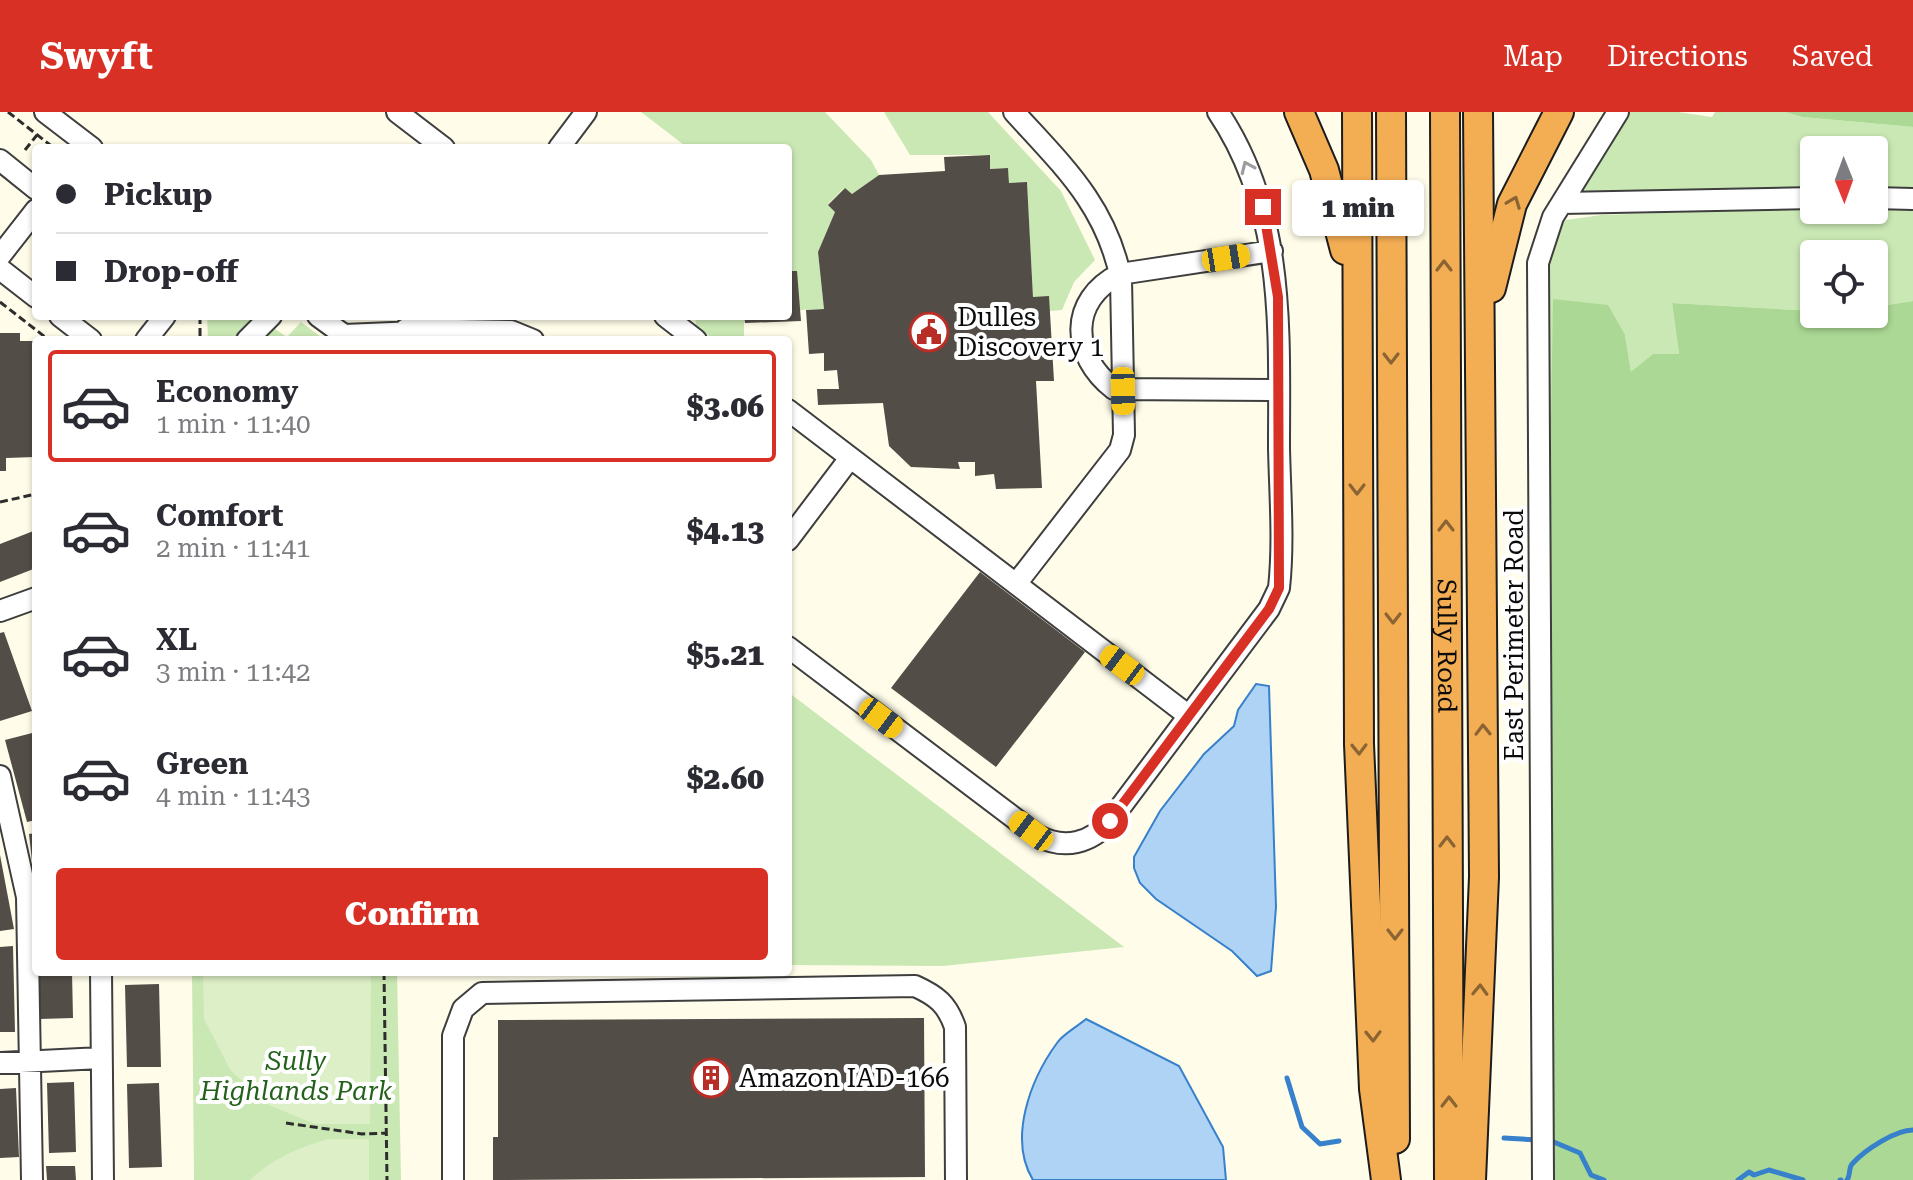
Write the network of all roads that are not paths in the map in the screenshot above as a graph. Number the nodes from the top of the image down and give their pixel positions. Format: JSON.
{"nodes":[{"id":1,"x":45,"y":112,"type":"edge"},
{"id":2,"x":397,"y":112,"type":"edge"},
{"id":3,"x":586,"y":112,"type":"edge"},
{"id":4,"x":1014,"y":112,"type":"edge"},
{"id":5,"x":1218,"y":112,"type":"edge"},
{"id":6,"x":1299,"y":112,"type":"edge"},
{"id":7,"x":1357,"y":112,"type":"edge"},
{"id":8,"x":1391,"y":112,"type":"edge"},
{"id":9,"x":1445,"y":112,"type":"edge"},
{"id":10,"x":1478,"y":112,"type":"edge"},
{"id":11,"x":1559,"y":112,"type":"edge"},
{"id":12,"x":1618,"y":112,"type":"edge"},
{"id":13,"x":82,"y":144,"type":"edge"},
{"id":14,"x":439,"y":144,"type":"edge"},
{"id":15,"x":562,"y":144,"type":"edge"},
{"id":16,"x":0,"y":160,"type":"edge"},
{"id":17,"x":32,"y":188,"type":"edge"},
{"id":18,"x":32,"y":196,"type":"edge"},
{"id":19,"x":1800,"y":198,"type":"edge"},
{"id":20,"x":1888,"y":198,"type":"edge"},
{"id":21,"x":1913,"y":199,"type":"edge"},
{"id":22,"x":1562,"y":203,"type":"junction"},
{"id":23,"x":32,"y":215,"type":"edge"},
{"id":24,"x":0,"y":238,"type":"edge"},
{"id":25,"x":1272,"y":251,"type":"junction"},
{"id":26,"x":0,"y":256,"type":"edge"},
{"id":27,"x":0,"y":269,"type":"edge"},
{"id":28,"x":1120,"y":274,"type":"junction"},
{"id":29,"x":32,"y":294,"type":"edge"},
{"id":30,"x":65,"y":320,"type":"edge"},
{"id":31,"x":162,"y":320,"type":"edge"},
{"id":32,"x":266,"y":320,"type":"edge"},
{"id":33,"x":323,"y":320,"type":"edge"},
{"id":34,"x":670,"y":320,"type":"edge"},
{"id":35,"x":406,"y":329,"type":"junction"},
{"id":36,"x":344,"y":335,"type":"junction"},
{"id":37,"x":86,"y":336,"type":"edge"},
{"id":38,"x":149,"y":336,"type":"edge"},
{"id":39,"x":251,"y":336,"type":"edge"},
{"id":40,"x":349,"y":336,"type":"edge"},
{"id":41,"x":424,"y":336,"type":"edge"},
{"id":42,"x":523,"y":336,"type":"edge"},
{"id":43,"x":691,"y":336,"type":"edge"},
{"id":44,"x":1279,"y":390,"type":"junction"},
{"id":45,"x":1123,"y":391,"type":"junction"},
{"id":46,"x":1356,"y":411,"type":"junction"},
{"id":47,"x":792,"y":413,"type":"edge"},
{"id":48,"x":1480,"y":444,"type":"junction"},
{"id":49,"x":850,"y":458,"type":"junction"},
{"id":50,"x":792,"y":535,"type":"edge"},
{"id":51,"x":1016,"y":584,"type":"junction"},
{"id":52,"x":32,"y":599,"type":"edge"},
{"id":53,"x":0,"y":611,"type":"edge"},
{"id":54,"x":792,"y":650,"type":"edge"},
{"id":55,"x":1189,"y":716,"type":"junction"},
{"id":56,"x":0,"y":776,"type":"edge"},
{"id":57,"x":101,"y":976,"type":"edge"},
{"id":58,"x":101,"y":1058,"type":"junction"},
{"id":59,"x":30,"y":1062,"type":"junction"},
{"id":60,"x":0,"y":1063,"type":"edge"},
{"id":61,"x":32,"y":1180,"type":"edge"},
{"id":62,"x":103,"y":1180,"type":"edge"},
{"id":63,"x":453,"y":1180,"type":"edge"},
{"id":64,"x":956,"y":1180,"type":"edge"},
{"id":65,"x":1386,"y":1180,"type":"edge"},
{"id":66,"x":1396,"y":1180,"type":"edge"},
{"id":67,"x":1449,"y":1180,"type":"edge"},
{"id":68,"x":1471,"y":1180,"type":"edge"},
{"id":69,"x":1543,"y":1180,"type":"edge"}],
"edges":[{"from":1,"to":13,"type":"street"},
{"from":2,"to":14,"type":"street"},
{"from":3,"to":15,"type":"street"},
{"from":4,"to":28,"type":"street"},
{"from":25,"to":5,"type":"street","one_way":true},
{"from":6,"to":46,"type":"highway"},
{"from":7,"to":46,"type":"highway"},
{"from":8,"to":66,"type":"highway","name":"Sully Road","one_way":true},
{"from":67,"to":9,"type":"highway","name":"Sully Road","one_way":true},
{"from":10,"to":48,"type":"highway"},
{"from":48,"to":11,"type":"highway","one_way":true},
{"from":12,"to":22,"type":"street","name":"East Perimeter Road"},
{"from":16,"to":17,"type":"street"},
{"from":18,"to":24,"type":"street"},
{"from":19,"to":22,"type":"street"},
{"from":20,"to":21,"type":"street"},
{"from":22,"to":69,"type":"street","name":"East Perimeter Road"},
{"from":23,"to":26,"type":"street"},
{"from":25,"to":28,"type":"street"},
{"from":25,"to":44,"type":"street"},
{"from":27,"to":29,"type":"street"},
{"from":28,"to":45,"type":"street"},
{"from":28,"to":45,"type":"street"},
{"from":30,"to":37,"type":"street"},
{"from":31,"to":38,"type":"street"},
{"from":32,"to":39,"type":"street"},
{"from":33,"to":36,"type":"street"},
{"from":34,"to":43,"type":"street"},
{"from":35,"to":36,"type":"street"},
{"from":35,"to":41,"type":"street"},
{"from":35,"to":42,"type":"street"},
{"from":36,"to":40,"type":"street"},
{"from":44,"to":45,"type":"street"},
{"from":44,"to":55,"type":"street"},
{"from":45,"to":51,"type":"street"},
{"from":46,"to":65,"type":"highway","one_way":true},
{"from":47,"to":49,"type":"street"},
{"from":68,"to":48,"type":"highway","one_way":true},
{"from":49,"to":50,"type":"street"},
{"from":49,"to":51,"type":"street"},
{"from":51,"to":55,"type":"street"},
{"from":52,"to":53,"type":"street"},
{"from":54,"to":55,"type":"street"},
{"from":56,"to":59,"type":"street"},
{"from":57,"to":58,"type":"street"},
{"from":58,"to":59,"type":"street"},
{"from":58,"to":62,"type":"street"},
{"from":59,"to":60,"type":"street"},
{"from":59,"to":61,"type":"street"},
{"from":63,"to":64,"type":"street"}]}
